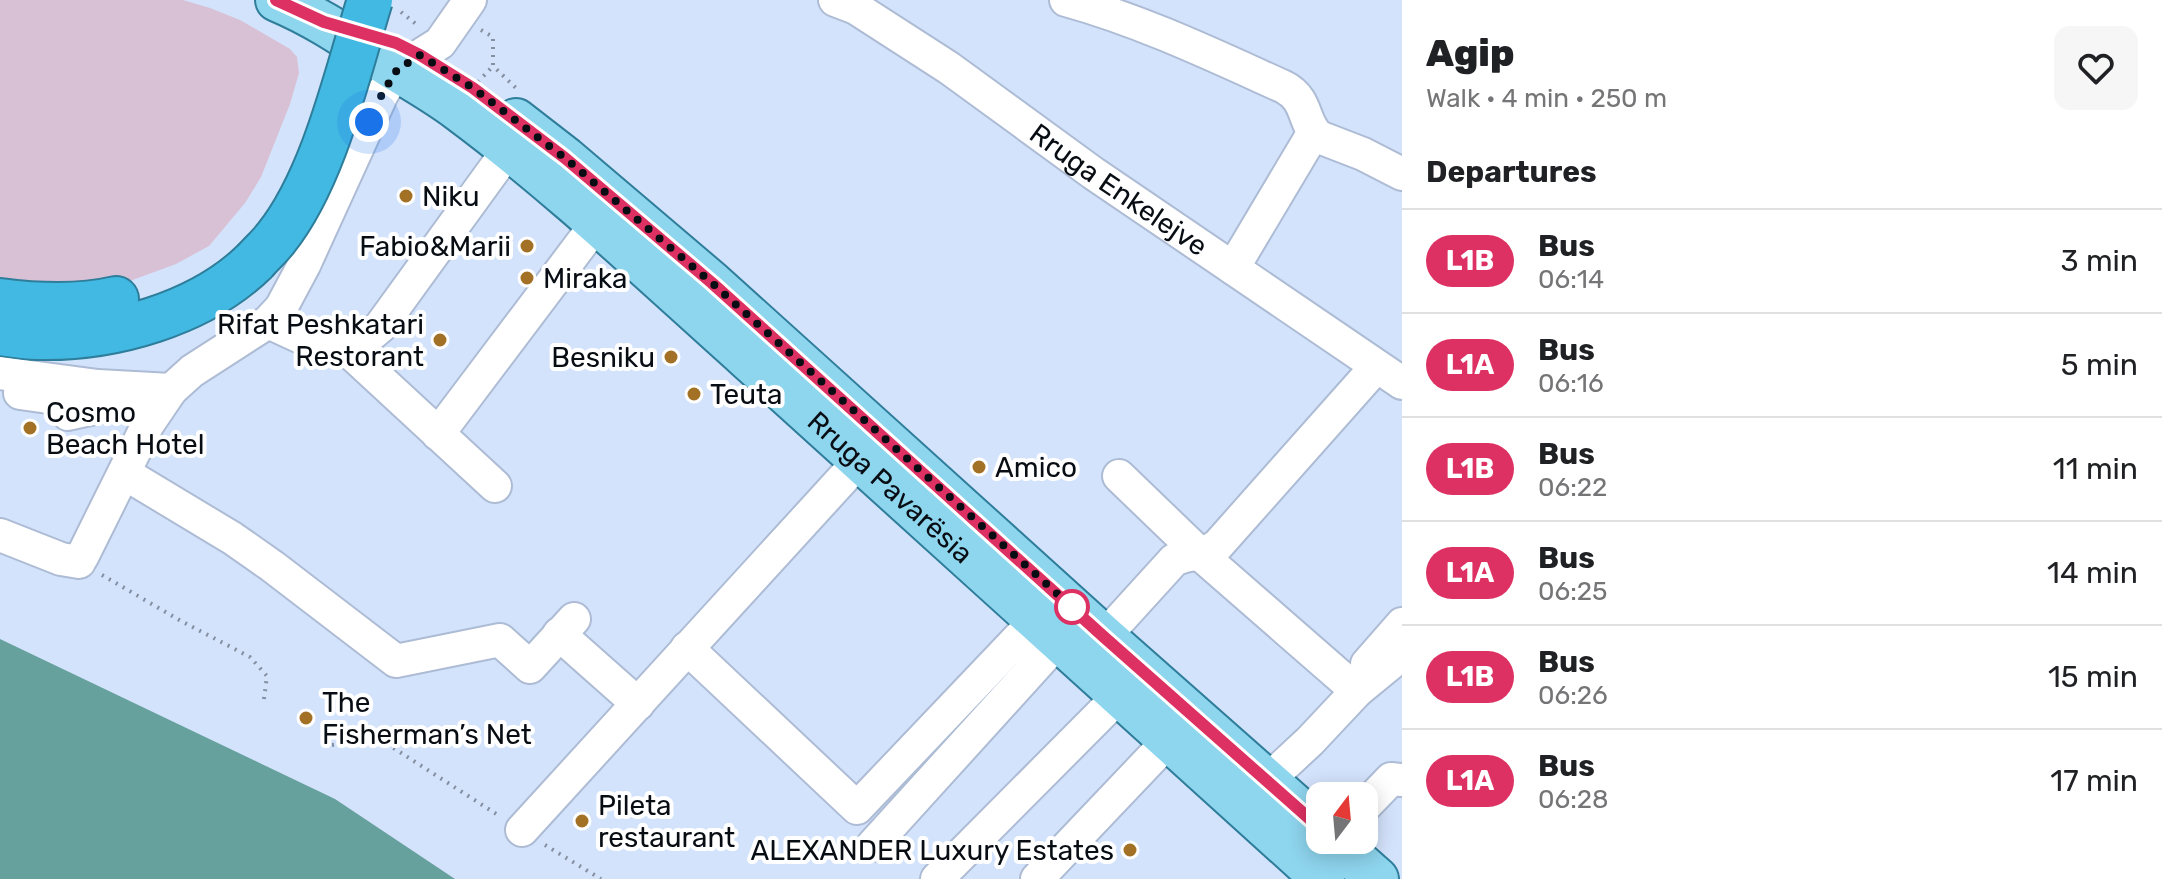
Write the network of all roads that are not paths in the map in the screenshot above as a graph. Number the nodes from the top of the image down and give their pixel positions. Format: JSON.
{"nodes":[{"id":1,"x":277,"y":0,"type":"edge"},
{"id":2,"x":470,"y":0,"type":"edge"},
{"id":3,"x":835,"y":0,"type":"edge"},
{"id":4,"x":1066,"y":0,"type":"edge"},
{"id":5,"x":384,"y":4,"type":"edge"},
{"id":6,"x":332,"y":11,"type":"edge"},
{"id":7,"x":419,"y":56,"type":"junction"},
{"id":8,"x":1314,"y":132,"type":"junction"},
{"id":9,"x":509,"y":149,"type":"junction"},
{"id":10,"x":1402,"y":174,"type":"edge"},
{"id":11,"x":597,"y":223,"type":"junction"},
{"id":12,"x":245,"y":251,"type":"junction"},
{"id":13,"x":1233,"y":268,"type":"junction"},
{"id":14,"x":0,"y":301,"type":"edge"},
{"id":15,"x":268,"y":322,"type":"junction"},
{"id":16,"x":0,"y":333,"type":"edge"},
{"id":17,"x":350,"y":352,"type":"junction"},
{"id":18,"x":1389,"y":375,"type":"edge"},
{"id":19,"x":10,"y":383,"type":"edge"},
{"id":20,"x":171,"y":390,"type":"junction"},
{"id":21,"x":438,"y":434,"type":"junction"},
{"id":22,"x":860,"y":460,"type":"junction"},
{"id":23,"x":124,"y":473,"type":"junction"},
{"id":24,"x":1119,"y":476,"type":"dead end"},
{"id":25,"x":495,"y":486,"type":"dead end"},
{"id":26,"x":0,"y":535,"type":"edge"},
{"id":27,"x":1201,"y":555,"type":"junction"},
{"id":28,"x":1402,"y":624,"type":"edge"},
{"id":29,"x":1048,"y":630,"type":"junction"},
{"id":30,"x":1104,"y":637,"type":"junction"},
{"id":31,"x":687,"y":648,"type":"junction"},
{"id":32,"x":1402,"y":654,"type":"edge"},
{"id":33,"x":1350,"y":683,"type":"junction"},
{"id":34,"x":1121,"y":694,"type":"junction"},
{"id":35,"x":638,"y":704,"type":"junction"},
{"id":36,"x":1170,"y":739,"type":"junction"},
{"id":37,"x":1402,"y":780,"type":"edge"},
{"id":38,"x":1267,"y":781,"type":"junction"},
{"id":39,"x":1378,"y":792,"type":"edge"},
{"id":40,"x":1306,"y":816,"type":"edge"},
{"id":41,"x":522,"y":830,"type":"road end"},
{"id":42,"x":873,"y":845,"type":"dead end"},
{"id":43,"x":1349,"y":854,"type":"edge"},
{"id":44,"x":937,"y":879,"type":"edge"},
{"id":45,"x":1037,"y":879,"type":"edge"},
{"id":46,"x":1323,"y":879,"type":"edge"},
{"id":47,"x":1377,"y":879,"type":"edge"}],
"edges":[{"from":1,"to":6,"type":"main road","name":"Rruga Pavarësia"},
{"from":2,"to":7,"type":"street"},
{"from":3,"to":13,"type":"street","name":"Rruga Enkelejve"},
{"from":4,"to":8,"type":"street"},
{"from":5,"to":12,"type":"highway","bridge":true},
{"from":6,"to":7,"type":"main road","name":"Rruga Pavarësia"},
{"from":6,"to":12,"type":"highway"},
{"from":7,"to":9,"type":"main road","name":"Rruga Pavarësia"},
{"from":7,"to":15,"type":"street"},
{"from":7,"to":30,"type":"main road","name":"Rruga Pavarësia"},
{"from":8,"to":10,"type":"street"},
{"from":8,"to":13,"type":"street"},
{"from":9,"to":11,"type":"main road","name":"Rruga Pavarësia"},
{"from":9,"to":17,"type":"street"},
{"from":11,"to":21,"type":"street"},
{"from":11,"to":22,"type":"main road","name":"Rruga Pavarësia"},
{"from":12,"to":14,"type":"highway"},
{"from":12,"to":16,"type":"highway"},
{"from":13,"to":18,"type":"street","name":"Rruga Enkelejve"},
{"from":15,"to":17,"type":"street"},
{"from":15,"to":20,"type":"street"},
{"from":17,"to":21,"type":"street"},
{"from":18,"to":27,"type":"street"},
{"from":19,"to":20,"type":"street"},
{"from":20,"to":23,"type":"street"},
{"from":21,"to":25,"type":"street"},
{"from":22,"to":29,"type":"main road","name":"Rruga Pavarësia"},
{"from":22,"to":31,"type":"street"},
{"from":23,"to":26,"type":"street"},
{"from":23,"to":35,"type":"street"},
{"from":24,"to":27,"type":"street"},
{"from":27,"to":30,"type":"street"},
{"from":27,"to":33,"type":"street"},
{"from":28,"to":33,"type":"street"},
{"from":29,"to":31,"type":"street"},
{"from":29,"to":34,"type":"main road","name":"Rruga Pavarësia"},
{"from":29,"to":42,"type":"street"},
{"from":30,"to":38,"type":"main road","name":"Rruga Pavarësia"},
{"from":31,"to":35,"type":"street"},
{"from":32,"to":33,"type":"street"},
{"from":33,"to":38,"type":"street"},
{"from":34,"to":36,"type":"main road","name":"Rruga Pavarësia"},
{"from":34,"to":44,"type":"street"},
{"from":35,"to":41,"type":"street"},
{"from":36,"to":45,"type":"street"},
{"from":36,"to":46,"type":"main road","name":"Rruga Pavarësia"},
{"from":37,"to":39,"type":"street"},
{"from":38,"to":40,"type":"main road","name":"Rruga Pavarësia"},
{"from":43,"to":47,"type":"main road"}]}
